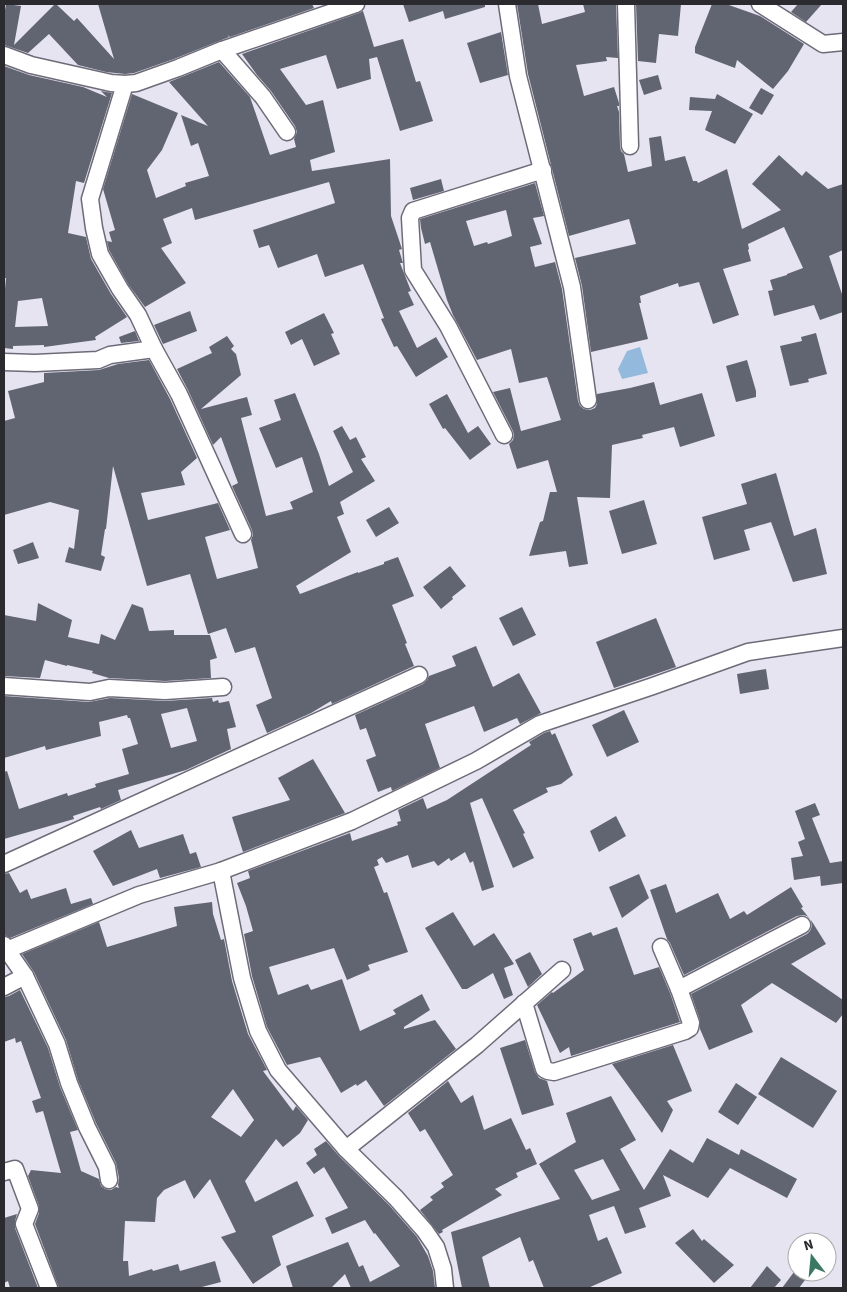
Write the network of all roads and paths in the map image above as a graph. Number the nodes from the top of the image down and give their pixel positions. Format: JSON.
{"nodes":[{"id":1,"x":356,"y":4,"type":"edge"},
{"id":2,"x":507,"y":4,"type":"edge"},
{"id":3,"x":626,"y":4,"type":"edge"},
{"id":4,"x":760,"y":4,"type":"edge"},
{"id":5,"x":843,"y":42,"type":"edge"},
{"id":6,"x":222,"y":50,"type":"junction"},
{"id":7,"x":4,"y":56,"type":"edge"},
{"id":8,"x":125,"y":84,"type":"junction"},
{"id":9,"x":287,"y":132,"type":"dead end"},
{"id":10,"x":630,"y":146,"type":"dead end"},
{"id":11,"x":543,"y":170,"type":"junction"},
{"id":12,"x":154,"y":349,"type":"junction"},
{"id":13,"x":4,"y":362,"type":"edge"},
{"id":14,"x":588,"y":400,"type":"dead end"},
{"id":15,"x":504,"y":435,"type":"dead end"},
{"id":16,"x":244,"y":534,"type":"dead end"},
{"id":17,"x":843,"y":638,"type":"edge"},
{"id":18,"x":420,"y":675,"type":"dead end"},
{"id":19,"x":4,"y":686,"type":"edge"},
{"id":20,"x":223,"y":687,"type":"dead end"},
{"id":21,"x":4,"y":864,"type":"edge"},
{"id":22,"x":221,"y":871,"type":"junction"},
{"id":23,"x":802,"y":925,"type":"dead end"},
{"id":24,"x":5,"y":947,"type":"edge"},
{"id":25,"x":661,"y":947,"type":"dead end"},
{"id":26,"x":562,"y":970,"type":"dead end"},
{"id":27,"x":25,"y":976,"type":"junction"},
{"id":28,"x":4,"y":987,"type":"edge"},
{"id":29,"x":679,"y":988,"type":"junction"},
{"id":30,"x":524,"y":1003,"type":"junction"},
{"id":31,"x":346,"y":1149,"type":"junction"},
{"id":32,"x":4,"y":1172,"type":"edge"},
{"id":33,"x":109,"y":1180,"type":"dead end"},
{"id":34,"x":49,"y":1288,"type":"edge"},
{"id":35,"x":445,"y":1288,"type":"edge"}],
"edges":[{"from":1,"to":6,"type":"street"},
{"from":2,"to":11,"type":"street"},
{"from":3,"to":10,"type":"street"},
{"from":4,"to":5,"type":"street"},
{"from":6,"to":8,"type":"street"},
{"from":6,"to":9,"type":"street"},
{"from":7,"to":8,"type":"street"},
{"from":8,"to":12,"type":"street"},
{"from":11,"to":14,"type":"street"},
{"from":11,"to":15,"type":"street"},
{"from":12,"to":13,"type":"street"},
{"from":12,"to":16,"type":"street"},
{"from":17,"to":22,"type":"street"},
{"from":18,"to":21,"type":"street"},
{"from":19,"to":20,"type":"street"},
{"from":22,"to":24,"type":"street"},
{"from":22,"to":31,"type":"street"},
{"from":23,"to":29,"type":"street"},
{"from":24,"to":27,"type":"street"},
{"from":25,"to":29,"type":"street"},
{"from":26,"to":30,"type":"street"},
{"from":27,"to":28,"type":"street"},
{"from":27,"to":33,"type":"street"},
{"from":29,"to":30,"type":"street"},
{"from":30,"to":31,"type":"street"},
{"from":31,"to":35,"type":"street"},
{"from":32,"to":34,"type":"street"}]}
